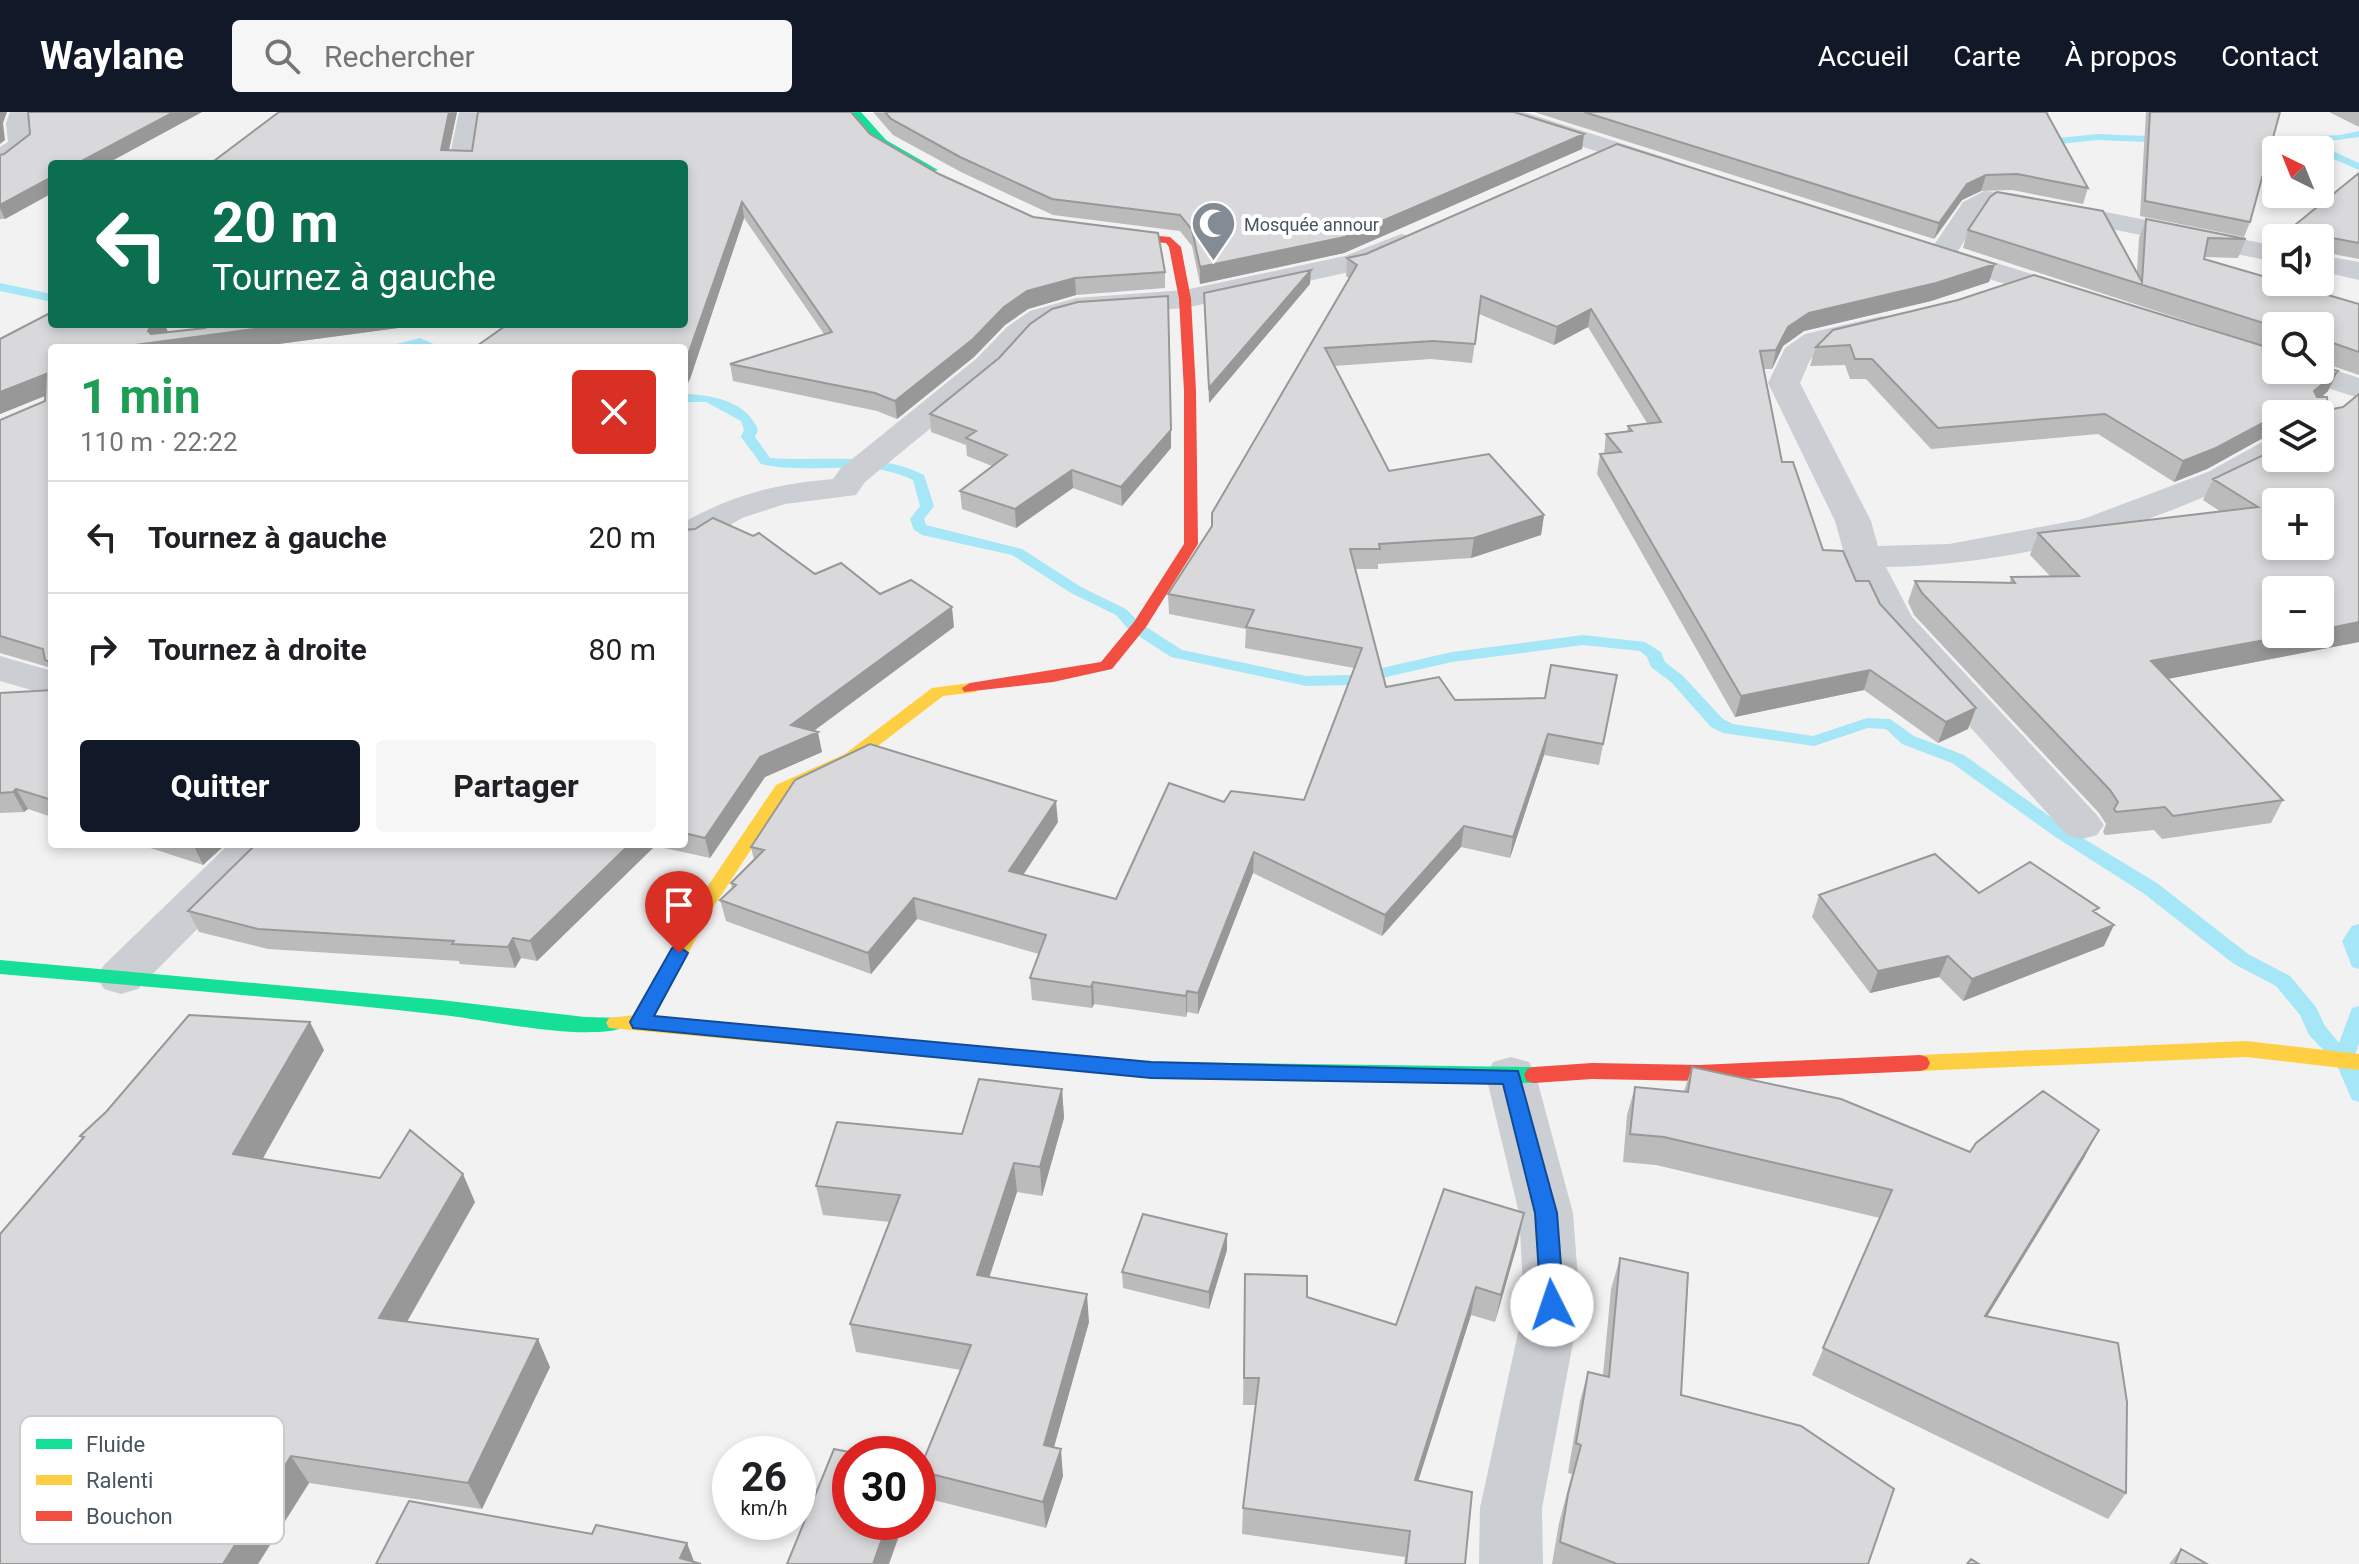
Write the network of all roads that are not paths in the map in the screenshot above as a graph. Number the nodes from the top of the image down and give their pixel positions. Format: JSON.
{"nodes":[{"id":1,"x":22,"y":112,"type":"edge"},
{"id":2,"x":471,"y":112,"type":"edge"},
{"id":3,"x":856,"y":112,"type":"edge"},
{"id":4,"x":1499,"y":112,"type":"edge"},
{"id":5,"x":1612,"y":149,"type":"junction"},
{"id":6,"x":0,"y":159,"type":"edge"},
{"id":7,"x":462,"y":160,"type":"edge"},
{"id":8,"x":1576,"y":164,"type":"edge"},
{"id":9,"x":1685,"y":172,"type":"edge"},
{"id":10,"x":951,"y":181,"type":"edge"},
{"id":11,"x":1433,"y":228,"type":"edge"},
{"id":12,"x":1082,"y":231,"type":"edge"},
{"id":13,"x":1913,"y":246,"type":"edge"},
{"id":14,"x":2262,"y":251,"type":"edge"},
{"id":15,"x":1941,"y":255,"type":"junction"},
{"id":16,"x":2334,"y":266,"type":"edge"},
{"id":17,"x":2359,"y":271,"type":"edge"},
{"id":18,"x":2026,"y":282,"type":"junction"},
{"id":19,"x":1185,"y":299,"type":"junction"},
{"id":20,"x":1969,"y":301,"type":"edge"},
{"id":21,"x":2100,"y":305,"type":"edge"},
{"id":22,"x":1913,"y":318,"type":"edge"},
{"id":23,"x":2334,"y":380,"type":"edge"},
{"id":24,"x":2358,"y":388,"type":"edge"},
{"id":25,"x":2334,"y":407,"type":"edge"},
{"id":26,"x":2262,"y":456,"type":"edge"},
{"id":27,"x":688,"y":535,"type":"edge"},
{"id":28,"x":1863,"y":557,"type":"junction"},
{"id":29,"x":0,"y":668,"type":"edge"},
{"id":30,"x":48,"y":683,"type":"edge"},
{"id":31,"x":2082,"y":825,"type":"dead end"},
{"id":32,"x":251,"y":848,"type":"edge"},
{"id":33,"x":0,"y":967,"type":"edge"},
{"id":34,"x":121,"y":977,"type":"junction"},
{"id":35,"x":641,"y":1022,"type":"junction"},
{"id":36,"x":2359,"y":1062,"type":"edge"},
{"id":37,"x":1511,"y":1076,"type":"junction"},
{"id":38,"x":1511,"y":1564,"type":"edge"}],
"edges":[{"from":1,"to":6,"type":"street"},
{"from":2,"to":7,"type":"street"},
{"from":3,"to":10,"type":"street"},
{"from":4,"to":5,"type":"street"},
{"from":5,"to":8,"type":"street"},
{"from":5,"to":9,"type":"street"},
{"from":11,"to":19,"type":"street"},
{"from":12,"to":19,"type":"street"},
{"from":13,"to":15,"type":"street"},
{"from":14,"to":15,"type":"street"},
{"from":15,"to":18,"type":"street"},
{"from":16,"to":17,"type":"street"},
{"from":18,"to":20,"type":"street"},
{"from":18,"to":21,"type":"street"},
{"from":19,"to":27,"type":"street"},
{"from":19,"to":35,"type":"street"},
{"from":22,"to":28,"type":"street"},
{"from":23,"to":24,"type":"street"},
{"from":24,"to":25,"type":"street"},
{"from":26,"to":28,"type":"street"},
{"from":28,"to":31,"type":"street"},
{"from":29,"to":30,"type":"street"},
{"from":32,"to":34,"type":"street"},
{"from":33,"to":34,"type":"street"},
{"from":34,"to":35,"type":"street"},
{"from":35,"to":37,"type":"street"},
{"from":36,"to":37,"type":"street"},
{"from":37,"to":38,"type":"street"}]}
